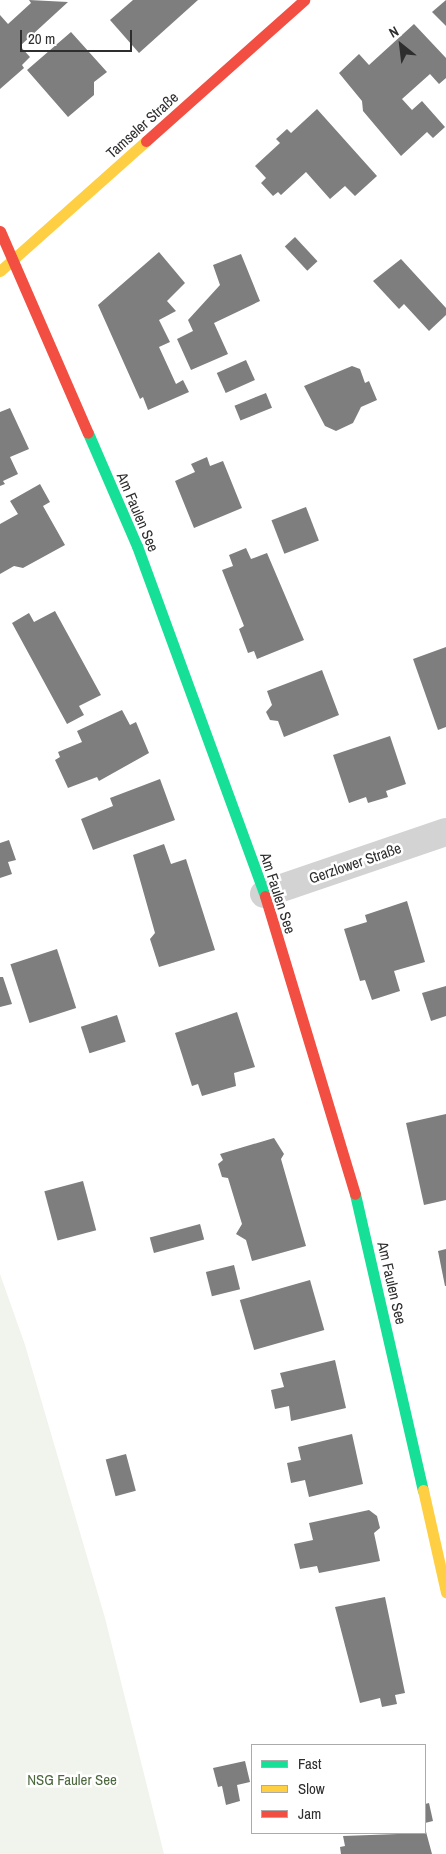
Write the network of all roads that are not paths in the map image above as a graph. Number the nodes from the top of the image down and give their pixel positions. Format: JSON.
{"nodes":[{"id":1,"x":304,"y":0,"type":"edge"},
{"id":2,"x":0,"y":231,"type":"edge"},
{"id":3,"x":13,"y":260,"type":"junction"},
{"id":4,"x":0,"y":272,"type":"edge"},
{"id":5,"x":446,"y":832,"type":"edge"},
{"id":6,"x":264,"y":894,"type":"junction"},
{"id":7,"x":446,"y":1592,"type":"edge"}],
"edges":[{"from":1,"to":3,"type":"street","name":"Tamseler Straße"},
{"from":2,"to":3,"type":"street","name":"Am Faulen See"},
{"from":3,"to":4,"type":"street","name":"Tamseler Straße"},
{"from":3,"to":6,"type":"street","name":"Am Faulen See"},
{"from":5,"to":6,"type":"street","name":"Gerzlower Straße"},
{"from":6,"to":7,"type":"street","name":"Am Faulen See"}]}
